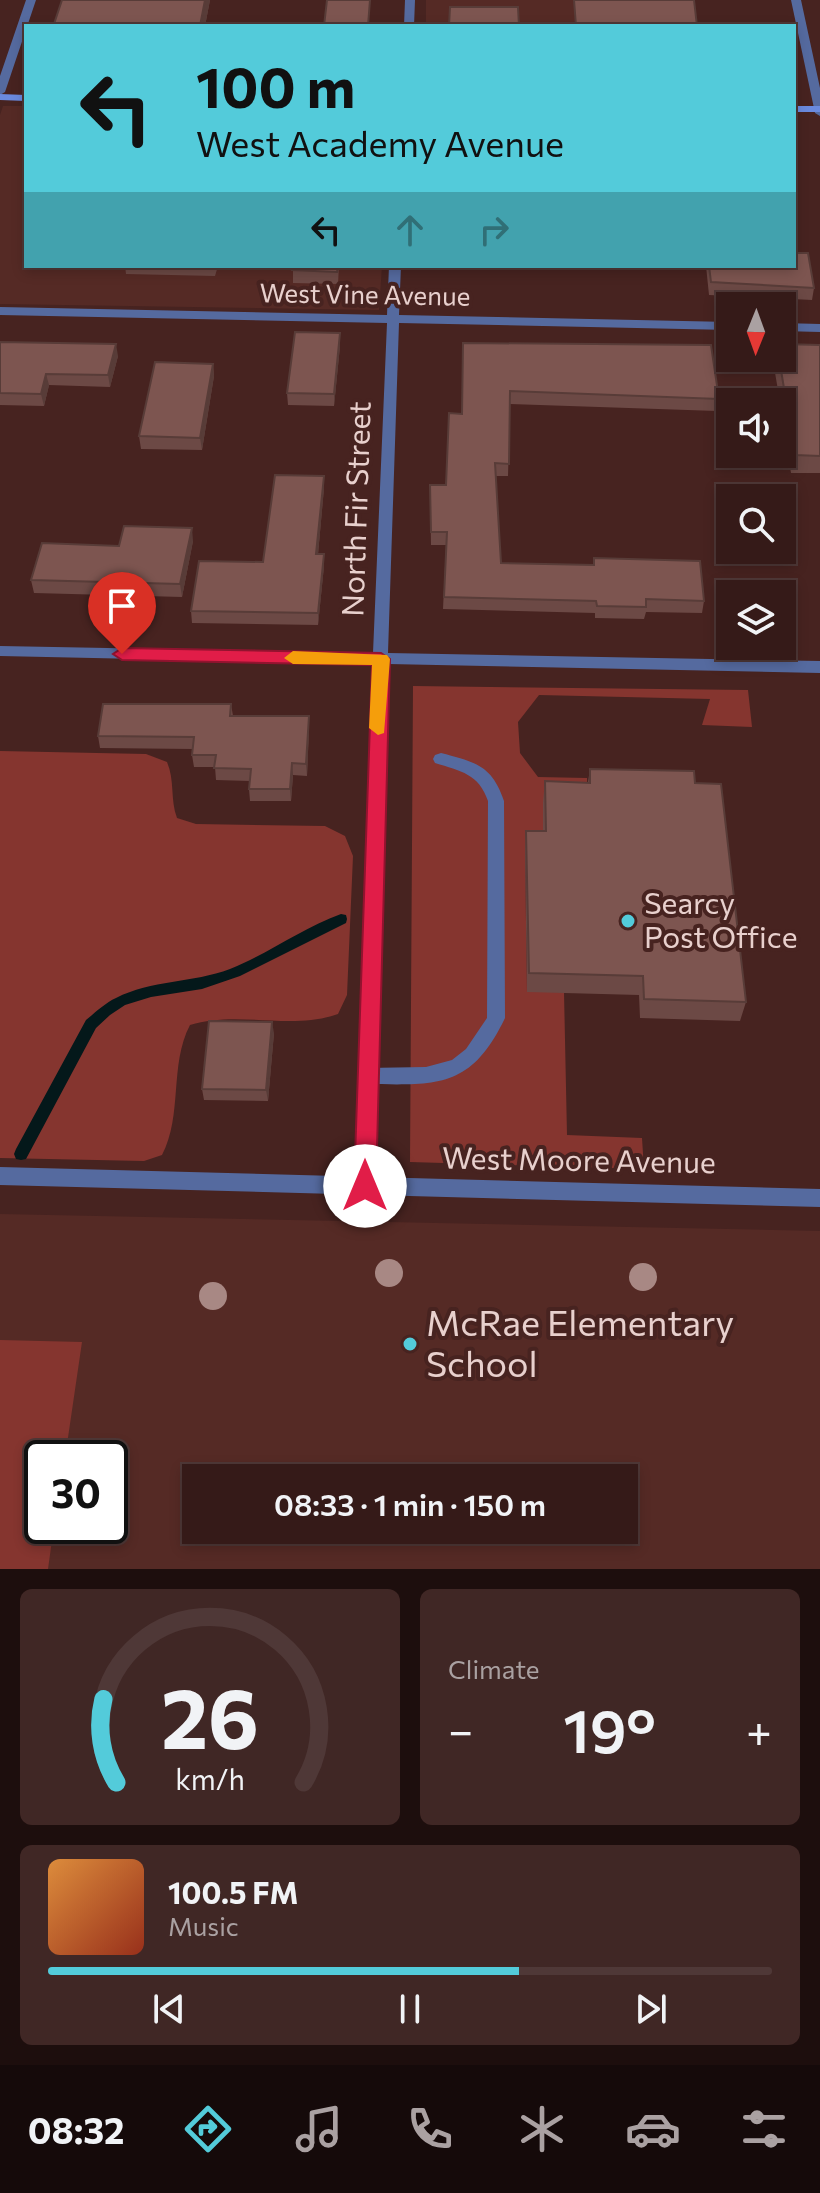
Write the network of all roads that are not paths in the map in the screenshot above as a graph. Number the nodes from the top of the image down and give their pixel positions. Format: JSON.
{"nodes":[{"id":1,"x":31,"y":0,"type":"edge"},
{"id":2,"x":410,"y":0,"type":"edge"},
{"id":3,"x":796,"y":0,"type":"edge"},
{"id":4,"x":409,"y":24,"type":"edge"},
{"id":5,"x":0,"y":94,"type":"edge"},
{"id":6,"x":24,"y":98,"type":"edge"},
{"id":7,"x":796,"y":109,"type":"edge"},
{"id":8,"x":820,"y":111,"type":"edge"},
{"id":9,"x":395,"y":268,"type":"edge"},
{"id":10,"x":0,"y":311,"type":"edge"},
{"id":11,"x":392,"y":319,"type":"junction"},
{"id":12,"x":716,"y":326,"type":"edge"},
{"id":13,"x":796,"y":327,"type":"edge"},
{"id":14,"x":820,"y":328,"type":"edge"},
{"id":15,"x":0,"y":651,"type":"edge"},
{"id":16,"x":381,"y":659,"type":"junction"},
{"id":17,"x":820,"y":667,"type":"edge"},
{"id":18,"x":441,"y":759,"type":"dead end"},
{"id":19,"x":366,"y":1076,"type":"junction"},
{"id":20,"x":0,"y":1176,"type":"edge"},
{"id":21,"x":365,"y":1186,"type":"junction"},
{"id":22,"x":820,"y":1198,"type":"edge"}],
"edges":[{"from":1,"to":5,"type":"street"},
{"from":2,"to":4,"type":"street"},
{"from":3,"to":8,"type":"street"},
{"from":5,"to":6,"type":"main road"},
{"from":7,"to":8,"type":"main road"},
{"from":9,"to":11,"type":"street","name":"North Fir Street"},
{"from":10,"to":11,"type":"street","name":"West Vine Avenue"},
{"from":11,"to":12,"type":"street","name":"West Vine Avenue"},
{"from":11,"to":16,"type":"street","name":"North Fir Street"},
{"from":13,"to":14,"type":"street"},
{"from":15,"to":16,"type":"street"},
{"from":16,"to":17,"type":"street"},
{"from":16,"to":19,"type":"street","name":"North Fir Street"},
{"from":18,"to":19,"type":"street"},
{"from":19,"to":21,"type":"street","name":"North Fir Street"},
{"from":20,"to":21,"type":"street","name":"West Moore Avenue"},
{"from":21,"to":22,"type":"street","name":"West Moore Avenue"}]}
